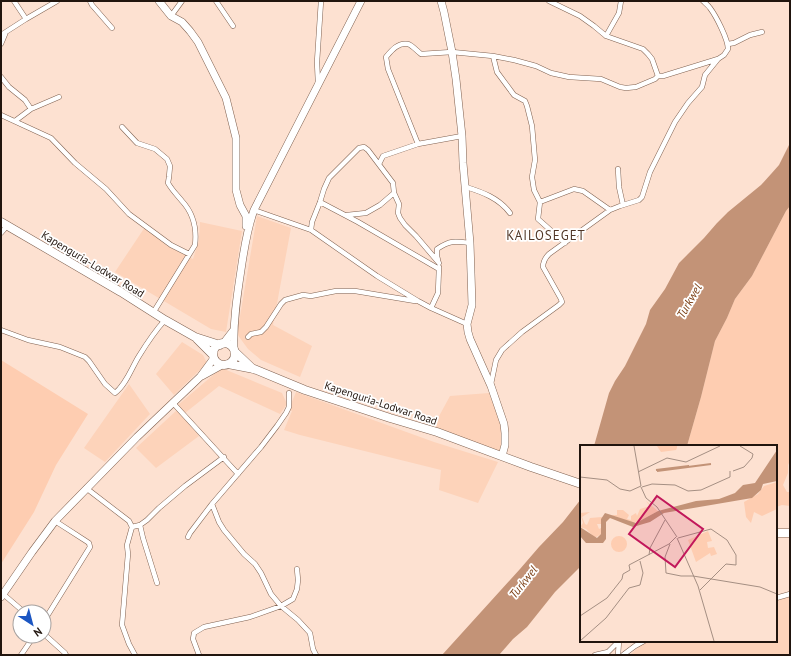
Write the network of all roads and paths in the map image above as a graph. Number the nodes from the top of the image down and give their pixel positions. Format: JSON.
{"nodes":[{"id":1,"x":14,"y":1,"type":"edge"},
{"id":2,"x":57,"y":1,"type":"edge"},
{"id":3,"x":90,"y":1,"type":"edge"},
{"id":4,"x":159,"y":1,"type":"edge"},
{"id":5,"x":182,"y":1,"type":"edge"},
{"id":6,"x":216,"y":1,"type":"edge"},
{"id":7,"x":320,"y":1,"type":"edge"},
{"id":8,"x":361,"y":1,"type":"edge"},
{"id":9,"x":441,"y":1,"type":"edge"},
{"id":10,"x":549,"y":1,"type":"edge"},
{"id":11,"x":621,"y":1,"type":"edge"},
{"id":12,"x":703,"y":1,"type":"edge"},
{"id":13,"x":171,"y":16,"type":"junction"},
{"id":14,"x":26,"y":19,"type":"junction"},
{"id":15,"x":234,"y":26,"type":"dead end"},
{"id":16,"x":112,"y":28,"type":"dead end"},
{"id":17,"x":6,"y":32,"type":"junction"},
{"id":18,"x":762,"y":32,"type":"dead end"},
{"id":19,"x":1,"y":35,"type":"edge"},
{"id":20,"x":606,"y":36,"type":"junction"},
{"id":21,"x":1,"y":44,"type":"edge"},
{"id":22,"x":728,"y":44,"type":"junction"},
{"id":23,"x":452,"y":52,"type":"junction"},
{"id":24,"x":494,"y":56,"type":"junction"},
{"id":25,"x":718,"y":59,"type":"junction"},
{"id":26,"x":658,"y":76,"type":"junction"},
{"id":27,"x":1,"y":77,"type":"edge"},
{"id":28,"x":318,"y":85,"type":"junction"},
{"id":29,"x":59,"y":97,"type":"dead end"},
{"id":30,"x":31,"y":109,"type":"junction"},
{"id":31,"x":1,"y":115,"type":"edge"},
{"id":32,"x":15,"y":121,"type":"junction"},
{"id":33,"x":122,"y":127,"type":"dead end"},
{"id":34,"x":462,"y":136,"type":"junction"},
{"id":35,"x":418,"y":144,"type":"junction"},
{"id":36,"x":379,"y":164,"type":"junction"},
{"id":37,"x":618,"y":169,"type":"dead end"},
{"id":38,"x":466,"y":187,"type":"junction"},
{"id":39,"x":394,"y":193,"type":"junction"},
{"id":40,"x":320,"y":202,"type":"junction"},
{"id":41,"x":540,"y":202,"type":"junction"},
{"id":42,"x":623,"y":205,"type":"junction"},
{"id":43,"x":254,"y":210,"type":"junction"},
{"id":44,"x":610,"y":210,"type":"junction"},
{"id":45,"x":510,"y":213,"type":"dead end"},
{"id":46,"x":347,"y":216,"type":"junction"},
{"id":47,"x":4,"y":224,"type":"edge"},
{"id":48,"x":311,"y":230,"type":"junction"},
{"id":49,"x":1,"y":233,"type":"edge"},
{"id":50,"x":246,"y":235,"type":"junction"},
{"id":51,"x":470,"y":242,"type":"junction"},
{"id":52,"x":564,"y":243,"type":"junction"},
{"id":53,"x":190,"y":254,"type":"junction"},
{"id":54,"x":439,"y":263,"type":"junction"},
{"id":55,"x":439,"y":269,"type":"junction"},
{"id":56,"x":418,"y":301,"type":"junction"},
{"id":57,"x":431,"y":308,"type":"junction"},
{"id":58,"x":153,"y":313,"type":"junction"},
{"id":59,"x":164,"y":320,"type":"junction"},
{"id":60,"x":468,"y":324,"type":"junction"},
{"id":61,"x":1,"y":330,"type":"edge"},
{"id":62,"x":233,"y":331,"type":"junction"},
{"id":63,"x":195,"y":337,"type":"junction"},
{"id":64,"x":248,"y":337,"type":"dead end"},
{"id":65,"x":222,"y":344,"type":"junction"},
{"id":66,"x":234,"y":350,"type":"junction"},
{"id":67,"x":213,"y":356,"type":"junction"},
{"id":68,"x":225,"y":364,"type":"junction"},
{"id":69,"x":254,"y":369,"type":"junction"},
{"id":70,"x":200,"y":377,"type":"junction"},
{"id":71,"x":491,"y":386,"type":"junction"},
{"id":72,"x":289,"y":393,"type":"dead end"},
{"id":73,"x":174,"y":403,"type":"junction"},
{"id":74,"x":502,"y":456,"type":"junction"},
{"id":75,"x":224,"y":457,"type":"junction"},
{"id":76,"x":238,"y":474,"type":"junction"},
{"id":77,"x":578,"y":482,"type":"edge"},
{"id":78,"x":86,"y":488,"type":"junction"},
{"id":79,"x":212,"y":504,"type":"junction"},
{"id":80,"x":55,"y":521,"type":"junction"},
{"id":81,"x":140,"y":525,"type":"junction"},
{"id":82,"x":132,"y":527,"type":"junction"},
{"id":83,"x":777,"y":533,"type":"edge"},
{"id":84,"x":790,"y":533,"type":"edge"},
{"id":85,"x":188,"y":537,"type":"dead end"},
{"id":86,"x":297,"y":569,"type":"dead end"},
{"id":87,"x":157,"y":583,"type":"dead end"},
{"id":88,"x":790,"y":594,"type":"edge"},
{"id":89,"x":2,"y":596,"type":"edge"},
{"id":90,"x":777,"y":598,"type":"edge"},
{"id":91,"x":13,"y":604,"type":"edge"},
{"id":92,"x":282,"y":606,"type":"junction"},
{"id":93,"x":52,"y":608,"type":"edge"},
{"id":94,"x":52,"y":640,"type":"edge"},
{"id":95,"x":618,"y":642,"type":"edge"},
{"id":96,"x":619,"y":642,"type":"edge"},
{"id":97,"x":642,"y":642,"type":"edge"},
{"id":98,"x":29,"y":644,"type":"edge"},
{"id":99,"x":21,"y":655,"type":"edge"},
{"id":100,"x":66,"y":655,"type":"edge"},
{"id":101,"x":135,"y":655,"type":"edge"},
{"id":102,"x":199,"y":655,"type":"edge"},
{"id":103,"x":316,"y":655,"type":"edge"},
{"id":104,"x":595,"y":655,"type":"edge"},
{"id":105,"x":618,"y":655,"type":"edge"},
{"id":106,"x":623,"y":655,"type":"edge"}],
"edges":[{"from":1,"to":14,"type":"street"},
{"from":2,"to":14,"type":"street"},
{"from":3,"to":16,"type":"street"},
{"from":4,"to":13,"type":"street"},
{"from":5,"to":13,"type":"street"},
{"from":6,"to":15,"type":"street"},
{"from":7,"to":28,"type":"street"},
{"from":8,"to":28,"type":"street"},
{"from":9,"to":23,"type":"street"},
{"from":10,"to":20,"type":"street"},
{"from":11,"to":20,"type":"street"},
{"from":12,"to":22,"type":"street"},
{"from":13,"to":50,"type":"street"},
{"from":14,"to":17,"type":"street"},
{"from":17,"to":19,"type":"street"},
{"from":17,"to":21,"type":"street"},
{"from":18,"to":22,"type":"street"},
{"from":20,"to":26,"type":"street"},
{"from":22,"to":25,"type":"street"},
{"from":23,"to":24,"type":"street"},
{"from":23,"to":34,"type":"street"},
{"from":23,"to":35,"type":"street"},
{"from":24,"to":26,"type":"street"},
{"from":24,"to":41,"type":"street"},
{"from":25,"to":26,"type":"street"},
{"from":25,"to":42,"type":"street"},
{"from":27,"to":30,"type":"street"},
{"from":28,"to":43,"type":"street"},
{"from":29,"to":30,"type":"street"},
{"from":30,"to":32,"type":"street"},
{"from":31,"to":32,"type":"street"},
{"from":32,"to":53,"type":"street"},
{"from":33,"to":53,"type":"street"},
{"from":34,"to":35,"type":"street"},
{"from":34,"to":38,"type":"street"},
{"from":35,"to":36,"type":"street"},
{"from":36,"to":39,"type":"street"},
{"from":36,"to":40,"type":"street"},
{"from":37,"to":42,"type":"street"},
{"from":38,"to":45,"type":"street"},
{"from":38,"to":51,"type":"street"},
{"from":39,"to":46,"type":"street"},
{"from":39,"to":54,"type":"street"},
{"from":40,"to":46,"type":"street"},
{"from":40,"to":48,"type":"street"},
{"from":41,"to":44,"type":"street"},
{"from":41,"to":52,"type":"street"},
{"from":42,"to":44,"type":"street"},
{"from":43,"to":48,"type":"street"},
{"from":43,"to":50,"type":"street"},
{"from":44,"to":52,"type":"street"},
{"from":46,"to":55,"type":"street"},
{"from":47,"to":49,"type":"street"},
{"from":47,"to":58,"type":"highway","name":"Kapenguria-Lodwar Road"},
{"from":48,"to":56,"type":"street"},
{"from":50,"to":62,"type":"street"},
{"from":51,"to":54,"type":"street"},
{"from":51,"to":60,"type":"street"},
{"from":52,"to":71,"type":"street"},
{"from":53,"to":58,"type":"street"},
{"from":54,"to":55,"type":"street"},
{"from":55,"to":57,"type":"street"},
{"from":56,"to":57,"type":"street"},
{"from":56,"to":64,"type":"street"},
{"from":57,"to":60,"type":"street"},
{"from":58,"to":59,"type":"highway","name":"Kapenguria-Lodwar Road"},
{"from":59,"to":61,"type":"street"},
{"from":59,"to":63,"type":"highway","name":"Kapenguria-Lodwar Road"},
{"from":60,"to":71,"type":"street"},
{"from":62,"to":65,"type":"street"},
{"from":62,"to":66,"type":"street"},
{"from":63,"to":65,"type":"highway","name":"Kapenguria-Lodwar Road"},
{"from":63,"to":67,"type":"highway","name":"Kapenguria-Lodwar Road"},
{"from":65,"to":66,"type":"highway"},
{"from":65,"to":67,"type":"highway"},
{"from":66,"to":68,"type":"highway"},
{"from":66,"to":69,"type":"highway","name":"Kapenguria-Lodwar Road"},
{"from":67,"to":68,"type":"highway"},
{"from":67,"to":70,"type":"street"},
{"from":68,"to":69,"type":"highway","name":"Kapenguria-Lodwar Road"},
{"from":68,"to":70,"type":"street"},
{"from":69,"to":74,"type":"highway","name":"Kapenguria-Lodwar Road"},
{"from":70,"to":73,"type":"street"},
{"from":71,"to":74,"type":"street"},
{"from":72,"to":76,"type":"street"},
{"from":73,"to":75,"type":"street"},
{"from":73,"to":78,"type":"street"},
{"from":74,"to":77,"type":"highway","name":"Kapenguria-Lodwar Road"},
{"from":75,"to":76,"type":"street"},
{"from":75,"to":81,"type":"street"},
{"from":76,"to":79,"type":"street"},
{"from":78,"to":80,"type":"street"},
{"from":78,"to":82,"type":"street"},
{"from":79,"to":85,"type":"street"},
{"from":79,"to":92,"type":"street"},
{"from":80,"to":89,"type":"street"},
{"from":80,"to":93,"type":"street"},
{"from":81,"to":82,"type":"street"},
{"from":81,"to":87,"type":"street"},
{"from":82,"to":101,"type":"street"},
{"from":83,"to":84,"type":"highway"},
{"from":86,"to":92,"type":"street"},
{"from":88,"to":90,"type":"street"},
{"from":89,"to":91,"type":"street"},
{"from":92,"to":102,"type":"street"},
{"from":92,"to":103,"type":"street"},
{"from":94,"to":100,"type":"street"},
{"from":95,"to":104,"type":"street"},
{"from":96,"to":105,"type":"street"},
{"from":97,"to":106,"type":"street"},
{"from":98,"to":99,"type":"street"}]}
